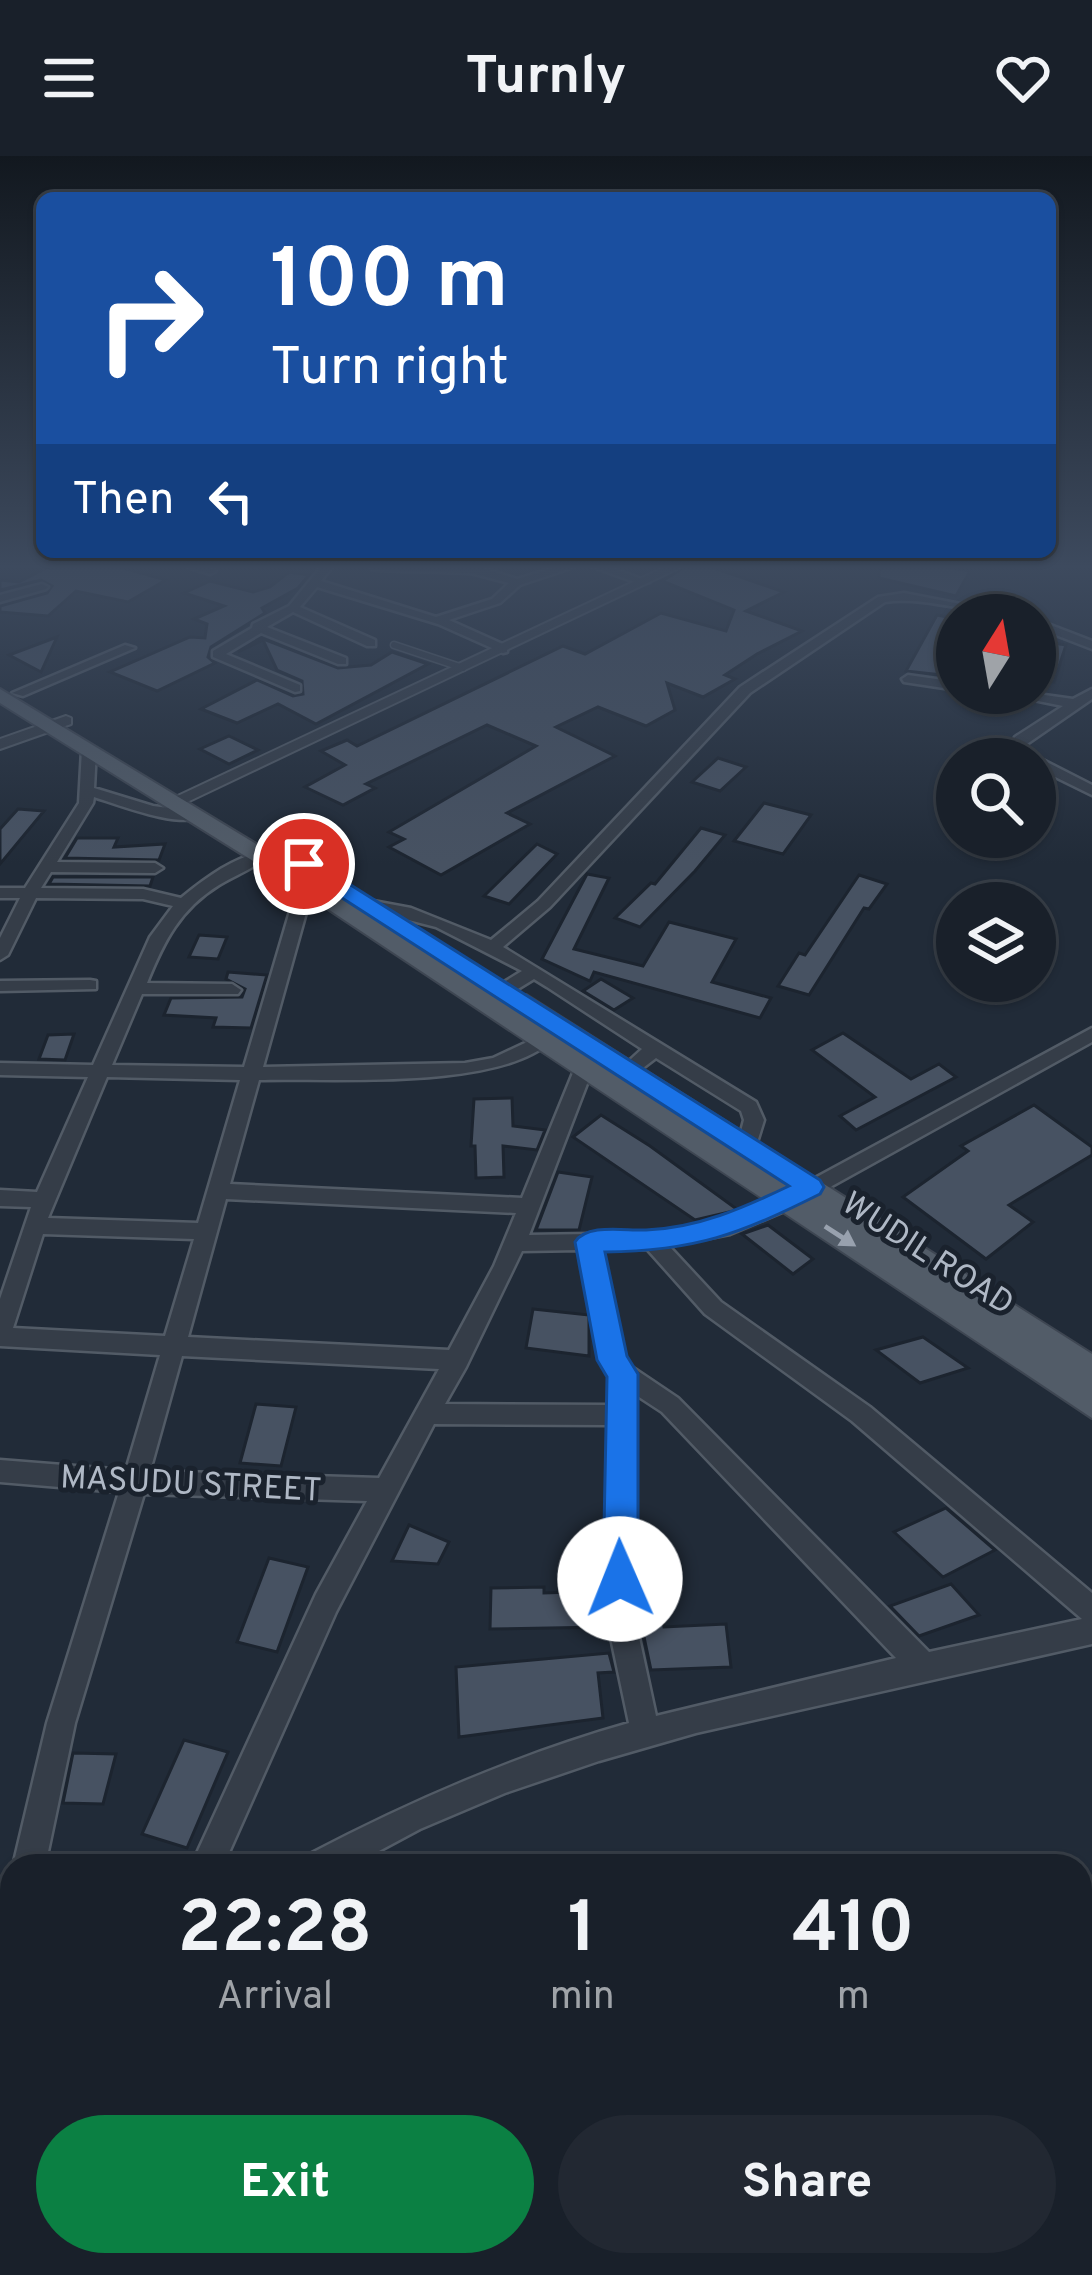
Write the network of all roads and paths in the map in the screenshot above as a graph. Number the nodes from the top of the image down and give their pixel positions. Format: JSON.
{"nodes":[{"id":1,"x":77,"y":666,"type":"edge"},
{"id":2,"x":244,"y":666,"type":"edge"},
{"id":3,"x":457,"y":666,"type":"edge"},
{"id":4,"x":467,"y":666,"type":"edge"},
{"id":5,"x":781,"y":666,"type":"edge"},
{"id":6,"x":463,"y":668,"type":"junction"},
{"id":7,"x":908,"y":679,"type":"dead end"},
{"id":8,"x":936,"y":683,"type":"edge"},
{"id":9,"x":295,"y":688,"type":"dead end"},
{"id":10,"x":6,"y":690,"type":"edge"},
{"id":11,"x":1092,"y":693,"type":"edge"},
{"id":12,"x":1056,"y":701,"type":"edge"},
{"id":13,"x":1077,"y":704,"type":"junction"},
{"id":14,"x":59,"y":724,"type":"junction"},
{"id":15,"x":1023,"y":738,"type":"edge"},
{"id":16,"x":0,"y":744,"type":"edge"},
{"id":17,"x":89,"y":750,"type":"junction"},
{"id":18,"x":1056,"y":772,"type":"edge"},
{"id":19,"x":90,"y":791,"type":"junction"},
{"id":20,"x":1092,"y":791,"type":"edge"},
{"id":21,"x":188,"y":804,"type":"junction"},
{"id":22,"x":261,"y":856,"type":"junction"},
{"id":23,"x":46,"y":867,"type":"junction"},
{"id":24,"x":155,"y":868,"type":"dead end"},
{"id":25,"x":306,"y":884,"type":"junction"},
{"id":26,"x":0,"y":892,"type":"edge"},
{"id":27,"x":31,"y":892,"type":"junction"},
{"id":28,"x":182,"y":903,"type":"junction"},
{"id":29,"x":368,"y":905,"type":"junction"},
{"id":30,"x":491,"y":948,"type":"junction"},
{"id":31,"x":0,"y":955,"type":"edge"},
{"id":32,"x":531,"y":973,"type":"junction"},
{"id":33,"x":90,"y":985,"type":"dead end"},
{"id":34,"x":0,"y":986,"type":"edge"},
{"id":35,"x":137,"y":988,"type":"junction"},
{"id":36,"x":232,"y":990,"type":"dead end"},
{"id":37,"x":502,"y":991,"type":"junction"},
{"id":38,"x":1092,"y":1034,"type":"edge"},
{"id":39,"x":542,"y":1041,"type":"junction"},
{"id":40,"x":656,"y":1048,"type":"junction"},
{"id":41,"x":584,"y":1068,"type":"junction"},
{"id":42,"x":0,"y":1070,"type":"edge"},
{"id":43,"x":628,"y":1070,"type":"junction"},
{"id":44,"x":102,"y":1072,"type":"junction"},
{"id":45,"x":252,"y":1074,"type":"junction"},
{"id":46,"x":747,"y":1147,"type":"junction"},
{"id":47,"x":218,"y":1191,"type":"junction"},
{"id":48,"x":799,"y":1195,"type":"junction"},
{"id":49,"x":0,"y":1198,"type":"edge"},
{"id":50,"x":44,"y":1200,"type":"junction"},
{"id":51,"x":528,"y":1206,"type":"junction"},
{"id":52,"x":35,"y":1226,"type":"junction"},
{"id":53,"x":206,"y":1232,"type":"junction"},
{"id":54,"x":652,"y":1241,"type":"junction"},
{"id":55,"x":589,"y":1242,"type":"junction"},
{"id":56,"x":514,"y":1243,"type":"junction"},
{"id":57,"x":0,"y":1335,"type":"edge"},
{"id":58,"x":174,"y":1344,"type":"junction"},
{"id":59,"x":458,"y":1360,"type":"junction"},
{"id":60,"x":1092,"y":1371,"type":"edge"},
{"id":61,"x":622,"y":1374,"type":"junction"},
{"id":62,"x":1092,"y":1402,"type":"edge"},
{"id":63,"x":429,"y":1414,"type":"junction"},
{"id":64,"x":620,"y":1414,"type":"junction"},
{"id":65,"x":0,"y":1471,"type":"edge"},
{"id":66,"x":135,"y":1482,"type":"junction"},
{"id":67,"x":383,"y":1490,"type":"junction"},
{"id":68,"x":1092,"y":1610,"type":"edge"},
{"id":69,"x":1092,"y":1630,"type":"edge"},
{"id":70,"x":922,"y":1665,"type":"junction"},
{"id":71,"x":645,"y":1732,"type":"junction"},
{"id":72,"x":32,"y":1854,"type":"edge"},
{"id":73,"x":212,"y":1854,"type":"edge"},
{"id":74,"x":340,"y":1854,"type":"edge"}],
"edges":[{"from":1,"to":10,"type":"street"},
{"from":2,"to":9,"type":"street"},
{"from":3,"to":6,"type":"lane"},
{"from":4,"to":6,"type":"street"},
{"from":5,"to":30,"type":"street"},
{"from":6,"to":21,"type":"street"},
{"from":7,"to":8,"type":"street"},
{"from":10,"to":14,"type":"main road","name":"WUDIL ROAD"},
{"from":11,"to":13,"type":"street"},
{"from":12,"to":13,"type":"street"},
{"from":13,"to":15,"type":"street"},
{"from":14,"to":16,"type":"street"},
{"from":14,"to":17,"type":"main road","name":"WUDIL ROAD"},
{"from":14,"to":21,"type":"main road","name":"WUDIL ROAD"},
{"from":17,"to":19,"type":"street"},
{"from":17,"to":21,"type":"main road","name":"WUDIL ROAD"},
{"from":18,"to":20,"type":"street"},
{"from":19,"to":21,"type":"street"},
{"from":19,"to":23,"type":"street"},
{"from":21,"to":22,"type":"main road","name":"WUDIL ROAD"},
{"from":21,"to":29,"type":"main road","name":"WUDIL ROAD"},
{"from":22,"to":25,"type":"main road","name":"WUDIL ROAD"},
{"from":22,"to":28,"type":"street"},
{"from":23,"to":24,"type":"street"},
{"from":23,"to":27,"type":"street"},
{"from":25,"to":39,"type":"main road","name":"WUDIL ROAD"},
{"from":25,"to":45,"type":"street"},
{"from":26,"to":27,"type":"street"},
{"from":27,"to":28,"type":"street"},
{"from":27,"to":31,"type":"street"},
{"from":28,"to":35,"type":"street"},
{"from":29,"to":30,"type":"street"},
{"from":29,"to":37,"type":"main road","name":"WUDIL ROAD"},
{"from":30,"to":32,"type":"street"},
{"from":32,"to":37,"type":"street"},
{"from":32,"to":40,"type":"street"},
{"from":33,"to":34,"type":"street"},
{"from":35,"to":36,"type":"street"},
{"from":35,"to":44,"type":"street"},
{"from":37,"to":43,"type":"main road","name":"WUDIL ROAD"},
{"from":38,"to":48,"type":"street"},
{"from":39,"to":41,"type":"main road","name":"WUDIL ROAD"},
{"from":39,"to":45,"type":"street"},
{"from":40,"to":43,"type":"street"},
{"from":40,"to":46,"type":"street"},
{"from":41,"to":48,"type":"main road","name":"WUDIL ROAD"},
{"from":41,"to":51,"type":"street"},
{"from":42,"to":44,"type":"street"},
{"from":43,"to":46,"type":"main road","name":"WUDIL ROAD"},
{"from":44,"to":45,"type":"street"},
{"from":44,"to":50,"type":"street"},
{"from":45,"to":47,"type":"street"},
{"from":46,"to":48,"type":"main road","name":"WUDIL ROAD"},
{"from":47,"to":51,"type":"street"},
{"from":47,"to":53,"type":"street"},
{"from":48,"to":54,"type":"street"},
{"from":48,"to":60,"type":"main road","name":"WUDIL ROAD"},
{"from":48,"to":62,"type":"main road","name":"WUDIL ROAD","one_way":true},
{"from":49,"to":50,"type":"street"},
{"from":50,"to":52,"type":"street"},
{"from":51,"to":56,"type":"street"},
{"from":52,"to":53,"type":"street"},
{"from":52,"to":57,"type":"street"},
{"from":53,"to":58,"type":"street"},
{"from":54,"to":55,"type":"street"},
{"from":54,"to":68,"type":"street"},
{"from":55,"to":56,"type":"street"},
{"from":55,"to":61,"type":"street"},
{"from":56,"to":59,"type":"street"},
{"from":57,"to":58,"type":"street"},
{"from":58,"to":59,"type":"street"},
{"from":58,"to":66,"type":"street"},
{"from":59,"to":63,"type":"street"},
{"from":61,"to":64,"type":"street"},
{"from":61,"to":70,"type":"street"},
{"from":63,"to":64,"type":"street"},
{"from":63,"to":67,"type":"street"},
{"from":64,"to":71,"type":"street"},
{"from":65,"to":66,"type":"street","name":"MASUDU STREET"},
{"from":66,"to":67,"type":"street","name":"MASUDU STREET"},
{"from":66,"to":72,"type":"street"},
{"from":67,"to":73,"type":"street"},
{"from":69,"to":70,"type":"street"},
{"from":70,"to":71,"type":"street"},
{"from":71,"to":74,"type":"street"}]}
